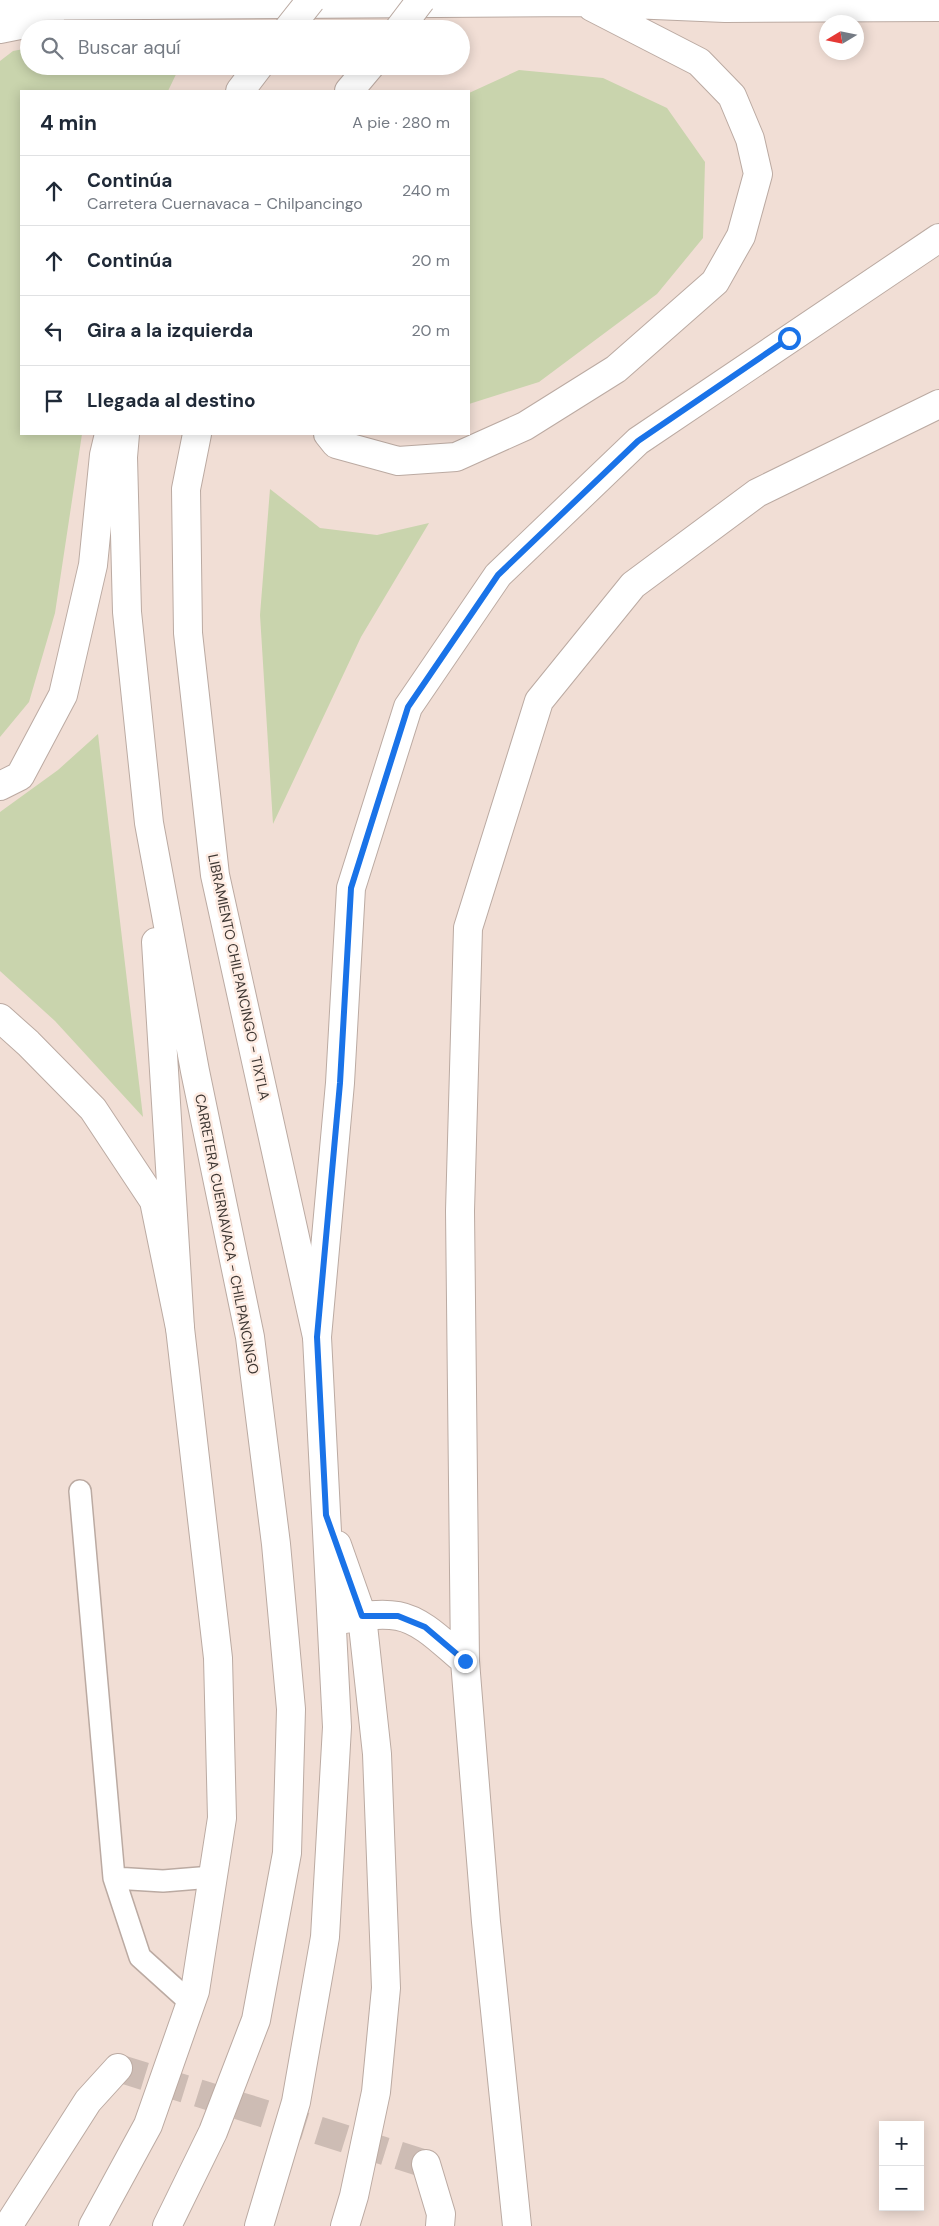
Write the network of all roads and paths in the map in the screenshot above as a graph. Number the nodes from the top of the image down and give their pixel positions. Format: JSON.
{"nodes":[{"id":1,"x":311,"y":0,"type":"edge"},
{"id":2,"x":421,"y":0,"type":"edge"},
{"id":3,"x":584,"y":2,"type":"junction"},
{"id":4,"x":0,"y":6,"type":"edge"},
{"id":5,"x":116,"y":6,"type":"junction"},
{"id":6,"x":939,"y":7,"type":"edge"},
{"id":7,"x":45,"y":20,"type":"edge"},
{"id":8,"x":295,"y":20,"type":"edge"},
{"id":9,"x":405,"y":20,"type":"edge"},
{"id":10,"x":20,"y":25,"type":"edge"},
{"id":11,"x":0,"y":29,"type":"edge"},
{"id":12,"x":362,"y":75,"type":"edge"},
{"id":13,"x":365,"y":75,"type":"edge"},
{"id":14,"x":350,"y":90,"type":"edge"},
{"id":15,"x":358,"y":90,"type":"edge"},
{"id":16,"x":939,"y":238,"type":"edge"},
{"id":17,"x":939,"y":404,"type":"edge"},
{"id":18,"x":109,"y":435,"type":"edge"},
{"id":19,"x":125,"y":435,"type":"edge"},
{"id":20,"x":197,"y":435,"type":"edge"},
{"id":21,"x":329,"y":435,"type":"edge"},
{"id":22,"x":0,"y":786,"type":"edge"},
{"id":23,"x":149,"y":823,"type":"junction"},
{"id":24,"x":0,"y":1018,"type":"edge"},
{"id":25,"x":180,"y":1328,"type":"junction"},
{"id":26,"x":317,"y":1337,"type":"junction"},
{"id":27,"x":80,"y":1490,"type":"dead end"},
{"id":28,"x":326,"y":1515,"type":"junction"},
{"id":29,"x":362,"y":1616,"type":"junction"},
{"id":30,"x":332,"y":1621,"type":"junction"},
{"id":31,"x":465,"y":1661,"type":"junction"},
{"id":32,"x":212,"y":1877,"type":"junction"},
{"id":33,"x":114,"y":1878,"type":"junction"},
{"id":34,"x":191,"y":2003,"type":"junction"},
{"id":35,"x":118,"y":2068,"type":"dead end"},
{"id":36,"x":426,"y":2164,"type":"dead end"},
{"id":37,"x":8,"y":2226,"type":"edge"},
{"id":38,"x":93,"y":2226,"type":"edge"},
{"id":39,"x":167,"y":2226,"type":"edge"},
{"id":40,"x":259,"y":2226,"type":"edge"},
{"id":41,"x":345,"y":2226,"type":"edge"},
{"id":42,"x":440,"y":2226,"type":"edge"},
{"id":43,"x":517,"y":2226,"type":"edge"}],
"edges":[{"from":1,"to":8,"type":"main road","bridge":true},
{"from":2,"to":9,"type":"main road","bridge":true},
{"from":3,"to":5,"type":"main road"},
{"from":3,"to":6,"type":"main road"},
{"from":3,"to":21,"type":"main road"},
{"from":4,"to":5,"type":"main road"},
{"from":5,"to":7,"type":"main road"},
{"from":10,"to":11,"type":"main road"},
{"from":12,"to":14,"type":"main road"},
{"from":13,"to":15,"type":"main road"},
{"from":16,"to":26,"type":"main road"},
{"from":17,"to":31,"type":"main road"},
{"from":18,"to":22,"type":"main road"},
{"from":19,"to":23,"type":"main road","name":"CARRETERA CUERNAVACA - CHILPANCINGO"},
{"from":20,"to":26,"type":"main road","name":"LIBRAMIENTO CHILPANCINGO - TIXTLA"},
{"from":23,"to":25,"type":"main road"},
{"from":23,"to":39,"type":"main road","name":"CARRETERA CUERNAVACA - CHILPANCINGO"},
{"from":24,"to":25,"type":"main road"},
{"from":25,"to":32,"type":"main road"},
{"from":26,"to":28,"type":"main road"},
{"from":27,"to":33,"type":"lane"},
{"from":28,"to":29,"type":"main road"},
{"from":28,"to":30,"type":"main road"},
{"from":29,"to":30,"type":"main road"},
{"from":29,"to":31,"type":"main road"},
{"from":29,"to":41,"type":"main road"},
{"from":30,"to":40,"type":"main road"},
{"from":31,"to":43,"type":"main road"},
{"from":32,"to":33,"type":"lane"},
{"from":32,"to":34,"type":"main road"},
{"from":33,"to":34,"type":"lane"},
{"from":34,"to":38,"type":"main road"},
{"from":35,"to":37,"type":"main road"},
{"from":36,"to":42,"type":"main road"}]}
